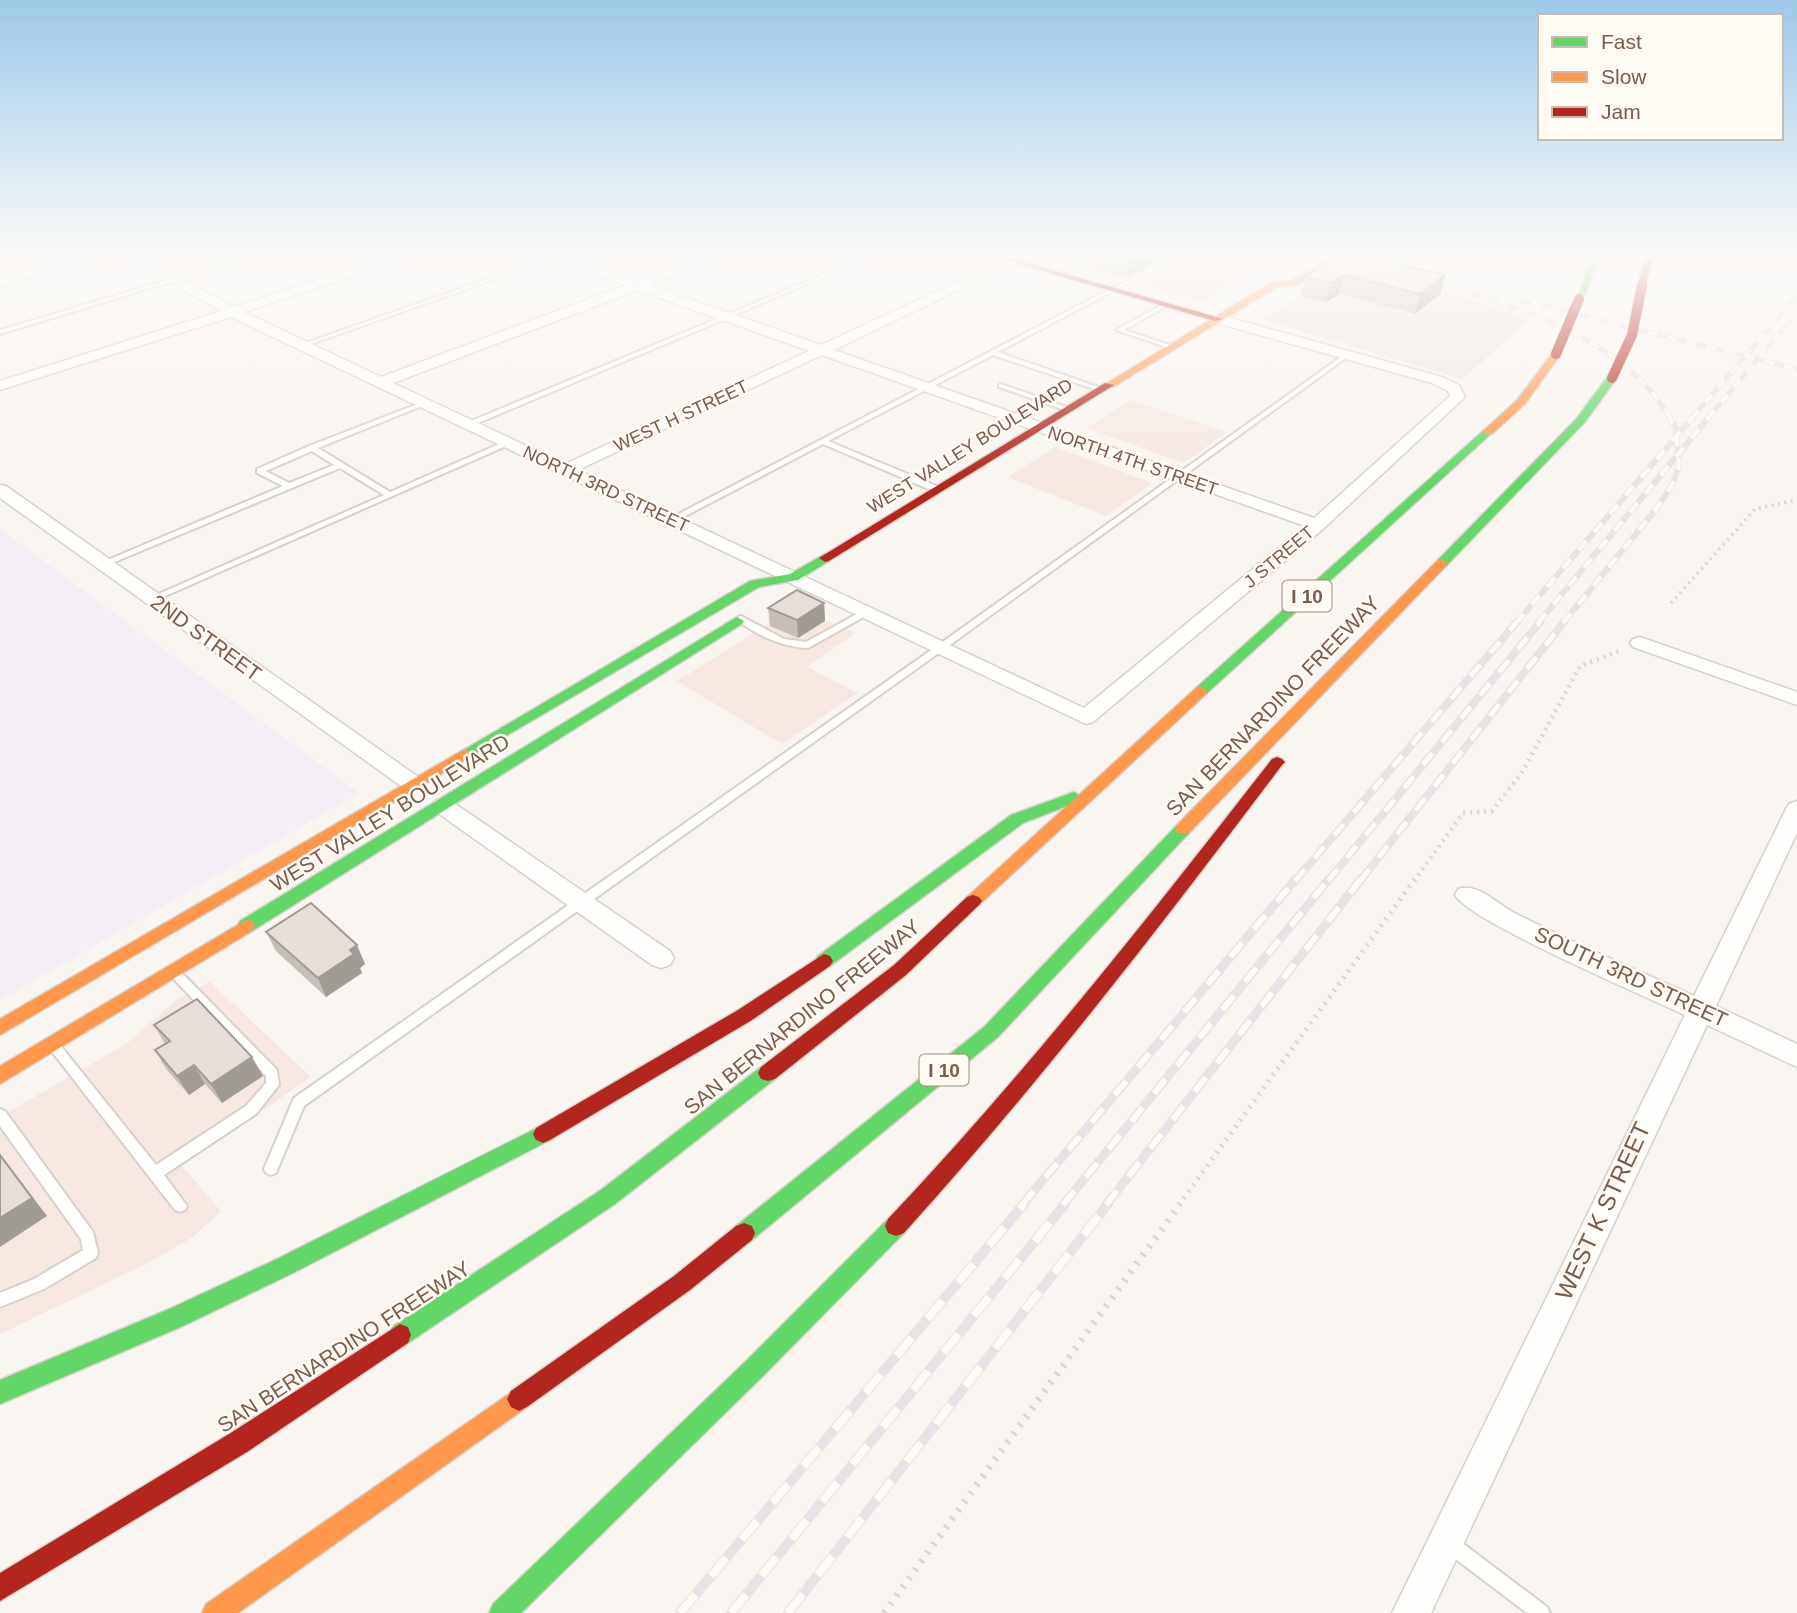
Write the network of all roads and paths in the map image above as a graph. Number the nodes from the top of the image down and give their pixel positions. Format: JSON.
{"nodes":[{"id":1,"x":175,"y":330,"type":"edge"},
{"id":2,"x":271,"y":330,"type":"edge"},
{"id":3,"x":345,"y":330,"type":"edge"},
{"id":4,"x":520,"y":330,"type":"edge"},
{"id":5,"x":692,"y":330,"type":"edge"},
{"id":6,"x":761,"y":330,"type":"edge"},
{"id":7,"x":864,"y":330,"type":"edge"},
{"id":8,"x":1036,"y":330,"type":"edge"},
{"id":9,"x":1120,"y":330,"type":"edge"},
{"id":10,"x":1199,"y":330,"type":"edge"},
{"id":11,"x":1258,"y":330,"type":"edge"},
{"id":12,"x":1566,"y":330,"type":"edge"},
{"id":13,"x":1633,"y":330,"type":"edge"},
{"id":14,"x":303,"y":345,"type":"junction"},
{"id":15,"x":1171,"y":347,"type":"junction"},
{"id":16,"x":820,"y":351,"type":"junction"},
{"id":17,"x":994,"y":353,"type":"junction"},
{"id":18,"x":1347,"y":355,"type":"junction"},
{"id":19,"x":382,"y":382,"type":"junction"},
{"id":20,"x":0,"y":386,"type":"edge"},
{"id":21,"x":1001,"y":386,"type":"dead end"},
{"id":22,"x":926,"y":388,"type":"junction"},
{"id":23,"x":1099,"y":389,"type":"junction"},
{"id":24,"x":425,"y":403,"type":"junction"},
{"id":25,"x":1067,"y":409,"type":"junction"},
{"id":26,"x":468,"y":424,"type":"junction"},
{"id":27,"x":1036,"y":427,"type":"junction"},
{"id":28,"x":825,"y":442,"type":"junction"},
{"id":29,"x":509,"y":443,"type":"junction"},
{"id":30,"x":312,"y":448,"type":"junction"},
{"id":31,"x":340,"y":465,"type":"junction"},
{"id":32,"x":565,"y":470,"type":"junction"},
{"id":33,"x":1178,"y":477,"type":"junction"},
{"id":34,"x":288,"y":486,"type":"junction"},
{"id":35,"x":936,"y":489,"type":"junction"},
{"id":36,"x":0,"y":490,"type":"edge"},
{"id":37,"x":390,"y":495,"type":"junction"},
{"id":38,"x":1797,"y":500,"type":"edge"},
{"id":39,"x":671,"y":520,"type":"junction"},
{"id":40,"x":1317,"y":525,"type":"junction"},
{"id":41,"x":102,"y":564,"type":"junction"},
{"id":42,"x":794,"y":577,"type":"junction"},
{"id":43,"x":780,"y":595,"type":"dead end"},
{"id":44,"x":152,"y":599,"type":"junction"},
{"id":45,"x":1671,"y":603,"type":"dead end"},
{"id":46,"x":760,"y":607,"type":"dead end"},
{"id":47,"x":866,"y":612,"type":"junction"},
{"id":48,"x":740,"y":620,"type":"junction"},
{"id":49,"x":1384,"y":621,"type":"junction"},
{"id":50,"x":1640,"y":643,"type":"joint"},
{"id":51,"x":940,"y":648,"type":"junction"},
{"id":52,"x":1797,"y":699,"type":"edge"},
{"id":53,"x":1086,"y":717,"type":"joint"},
{"id":54,"x":1300,"y":731,"type":"dead end"},
{"id":55,"x":1283,"y":754,"type":"dead end"},
{"id":56,"x":413,"y":784,"type":"junction"},
{"id":57,"x":1092,"y":790,"type":"junction"},
{"id":58,"x":443,"y":806,"type":"junction"},
{"id":59,"x":1797,"y":809,"type":"edge"},
{"id":60,"x":1467,"y":895,"type":"dead end"},
{"id":61,"x":581,"y":902,"type":"junction"},
{"id":62,"x":661,"y":958,"type":"dead end"},
{"id":63,"x":173,"y":970,"type":"junction"},
{"id":64,"x":1699,"y":1009,"type":"junction"},
{"id":65,"x":0,"y":1028,"type":"edge"},
{"id":66,"x":52,"y":1044,"type":"junction"},
{"id":67,"x":1797,"y":1056,"type":"edge"},
{"id":68,"x":0,"y":1076,"type":"edge"},
{"id":69,"x":2,"y":1121,"type":"edge"},
{"id":70,"x":271,"y":1169,"type":"dead end"},
{"id":71,"x":154,"y":1174,"type":"junction"},
{"id":72,"x":180,"y":1206,"type":"dead end"},
{"id":73,"x":0,"y":1300,"type":"edge"},
{"id":74,"x":0,"y":1392,"type":"edge"},
{"id":75,"x":1446,"y":1542,"type":"junction"},
{"id":76,"x":0,"y":1588,"type":"edge"},
{"id":77,"x":215,"y":1613,"type":"edge"},
{"id":78,"x":502,"y":1613,"type":"edge"},
{"id":79,"x":884,"y":1613,"type":"edge"},
{"id":80,"x":1411,"y":1613,"type":"edge"},
{"id":81,"x":1541,"y":1613,"type":"edge"}],
"edges":[{"from":1,"to":20,"type":"street"},
{"from":2,"to":14,"type":"street","name":"NORTH 3RD STREET"},
{"from":3,"to":14,"type":"lane"},
{"from":4,"to":19,"type":"street"},
{"from":5,"to":26,"type":"lane"},
{"from":6,"to":16,"type":"street","name":"NORTH 4TH STREET"},
{"from":7,"to":16,"type":"street","name":"WEST H STREET"},
{"from":8,"to":17,"type":"lane"},
{"from":9,"to":15,"type":"lane"},
{"from":10,"to":15,"type":"main road","name":"WEST VALLEY BOULEVARD"},
{"from":11,"to":18,"type":"street"},
{"from":12,"to":57,"type":"main road","name":"SAN BERNARDINO FREEWAY","number":"I 10","bridge":true},
{"from":13,"to":49,"type":"main road","name":"SAN BERNARDINO FREEWAY","number":"I 10","bridge":true},
{"from":14,"to":19,"type":"street","name":"NORTH 3RD STREET"},
{"from":15,"to":23,"type":"main road","name":"WEST VALLEY BOULEVARD"},
{"from":16,"to":22,"type":"street","name":"NORTH 4TH STREET"},
{"from":16,"to":32,"type":"street","name":"WEST H STREET"},
{"from":17,"to":22,"type":"lane"},
{"from":17,"to":23,"type":"lane"},
{"from":18,"to":33,"type":"lane"},
{"from":18,"to":40,"type":"street","name":"J STREET"},
{"from":19,"to":24,"type":"street","name":"NORTH 3RD STREET"},
{"from":21,"to":25,"type":"lane"},
{"from":22,"to":27,"type":"street","name":"NORTH 4TH STREET"},
{"from":22,"to":28,"type":"lane"},
{"from":23,"to":25,"type":"main road","name":"WEST VALLEY BOULEVARD"},
{"from":24,"to":26,"type":"street","name":"NORTH 3RD STREET"},
{"from":24,"to":30,"type":"lane"},
{"from":25,"to":27,"type":"main road","name":"WEST VALLEY BOULEVARD"},
{"from":26,"to":29,"type":"street","name":"NORTH 3RD STREET"},
{"from":27,"to":33,"type":"street","name":"NORTH 4TH STREET"},
{"from":27,"to":35,"type":"main road","name":"WEST VALLEY BOULEVARD"},
{"from":28,"to":35,"type":"lane"},
{"from":28,"to":39,"type":"lane"},
{"from":29,"to":32,"type":"street","name":"NORTH 3RD STREET"},
{"from":29,"to":37,"type":"lane"},
{"from":30,"to":31,"type":"lane"},
{"from":30,"to":34,"type":"lane"},
{"from":31,"to":34,"type":"lane"},
{"from":31,"to":37,"type":"lane"},
{"from":32,"to":39,"type":"street","name":"NORTH 3RD STREET"},
{"from":33,"to":40,"type":"street","name":"NORTH 4TH STREET"},
{"from":33,"to":51,"type":"lane"},
{"from":34,"to":41,"type":"lane"},
{"from":35,"to":42,"type":"main road","name":"WEST VALLEY BOULEVARD"},
{"from":36,"to":41,"type":"street","name":"2ND STREET"},
{"from":37,"to":44,"type":"lane"},
{"from":38,"to":45,"type":"path"},
{"from":39,"to":42,"type":"street","name":"NORTH 3RD STREET"},
{"from":40,"to":53,"type":"street","name":"J STREET"},
{"from":41,"to":44,"type":"street","name":"2ND STREET"},
{"from":42,"to":43,"type":"main road","name":"WEST VALLEY BOULEVARD"},
{"from":42,"to":47,"type":"street","name":"NORTH 3RD STREET"},
{"from":42,"to":56,"type":"main road","name":"WEST VALLEY BOULEVARD"},
{"from":44,"to":56,"type":"street","name":"2ND STREET"},
{"from":46,"to":48,"type":"main road","name":"WEST VALLEY BOULEVARD"},
{"from":47,"to":48,"type":"lane"},
{"from":47,"to":51,"type":"street","name":"NORTH 3RD STREET"},
{"from":48,"to":58,"type":"main road","name":"WEST VALLEY BOULEVARD"},
{"from":49,"to":54,"type":"main road"},
{"from":49,"to":77,"type":"main road","name":"SAN BERNARDINO FREEWAY","number":"I 10"},
{"from":50,"to":52,"type":"street"},
{"from":50,"to":79,"type":"path"},
{"from":51,"to":53,"type":"street","name":"NORTH 3RD STREET"},
{"from":51,"to":61,"type":"lane"},
{"from":55,"to":78,"type":"main road"},
{"from":56,"to":65,"type":"main road","name":"WEST VALLEY BOULEVARD"},
{"from":57,"to":74,"type":"main road"},
{"from":57,"to":76,"type":"main road","name":"SAN BERNARDINO FREEWAY","number":"I 10"},
{"from":58,"to":61,"type":"street"},
{"from":58,"to":63,"type":"main road","name":"WEST VALLEY BOULEVARD"},
{"from":59,"to":64,"type":"street","name":"WEST K STREET"},
{"from":60,"to":64,"type":"street","name":"SOUTH 3RD STREET"},
{"from":61,"to":62,"type":"street"},
{"from":61,"to":70,"type":"lane"},
{"from":63,"to":66,"type":"main road","name":"WEST VALLEY BOULEVARD"},
{"from":63,"to":71,"type":"lane"},
{"from":64,"to":67,"type":"street","name":"SOUTH 3RD STREET"},
{"from":64,"to":75,"type":"street","name":"WEST K STREET"},
{"from":66,"to":68,"type":"main road","name":"WEST VALLEY BOULEVARD"},
{"from":66,"to":71,"type":"lane"},
{"from":69,"to":73,"type":"lane"},
{"from":71,"to":72,"type":"lane"},
{"from":75,"to":80,"type":"street","name":"WEST K STREET"},
{"from":75,"to":81,"type":"lane"}]}
